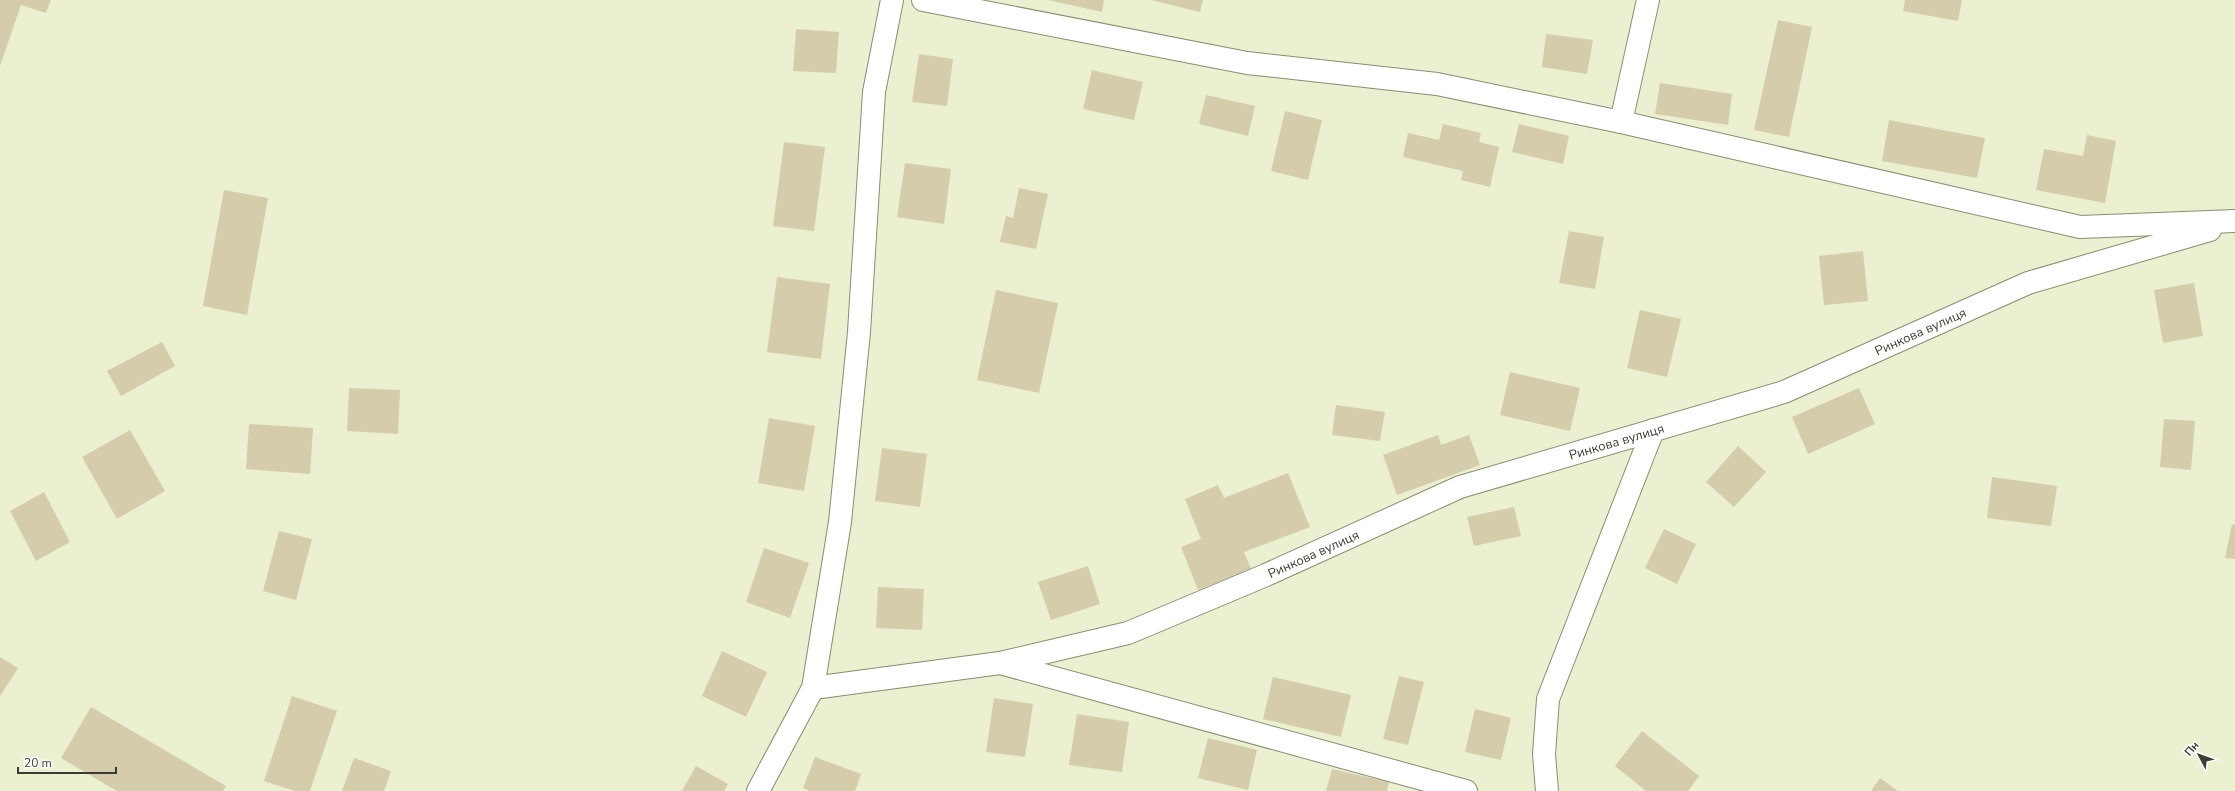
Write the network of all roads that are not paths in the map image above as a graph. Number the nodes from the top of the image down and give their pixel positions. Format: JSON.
{"nodes":[{"id":1,"x":892,"y":0,"type":"edge"},
{"id":2,"x":923,"y":0,"type":"edge"},
{"id":3,"x":1648,"y":0,"type":"edge"},
{"id":4,"x":1621,"y":122,"type":"junction"},
{"id":5,"x":2235,"y":222,"type":"edge"},
{"id":6,"x":1653,"y":430,"type":"junction"},
{"id":7,"x":1000,"y":663,"type":"junction"},
{"id":8,"x":813,"y":688,"type":"junction"},
{"id":9,"x":758,"y":791,"type":"edge"},
{"id":10,"x":1466,"y":791,"type":"edge"},
{"id":11,"x":1547,"y":791,"type":"edge"}],
"edges":[{"from":1,"to":8,"type":"street"},
{"from":2,"to":4,"type":"street"},
{"from":3,"to":4,"type":"street"},
{"from":4,"to":5,"type":"street"},
{"from":5,"to":6,"type":"street","name":"Ринкова вулиця"},
{"from":6,"to":7,"type":"street","name":"Ринкова вулиця"},
{"from":6,"to":11,"type":"street"},
{"from":7,"to":8,"type":"street","name":"Ринкова вулиця"},
{"from":7,"to":10,"type":"street"},
{"from":8,"to":9,"type":"street"}]}
